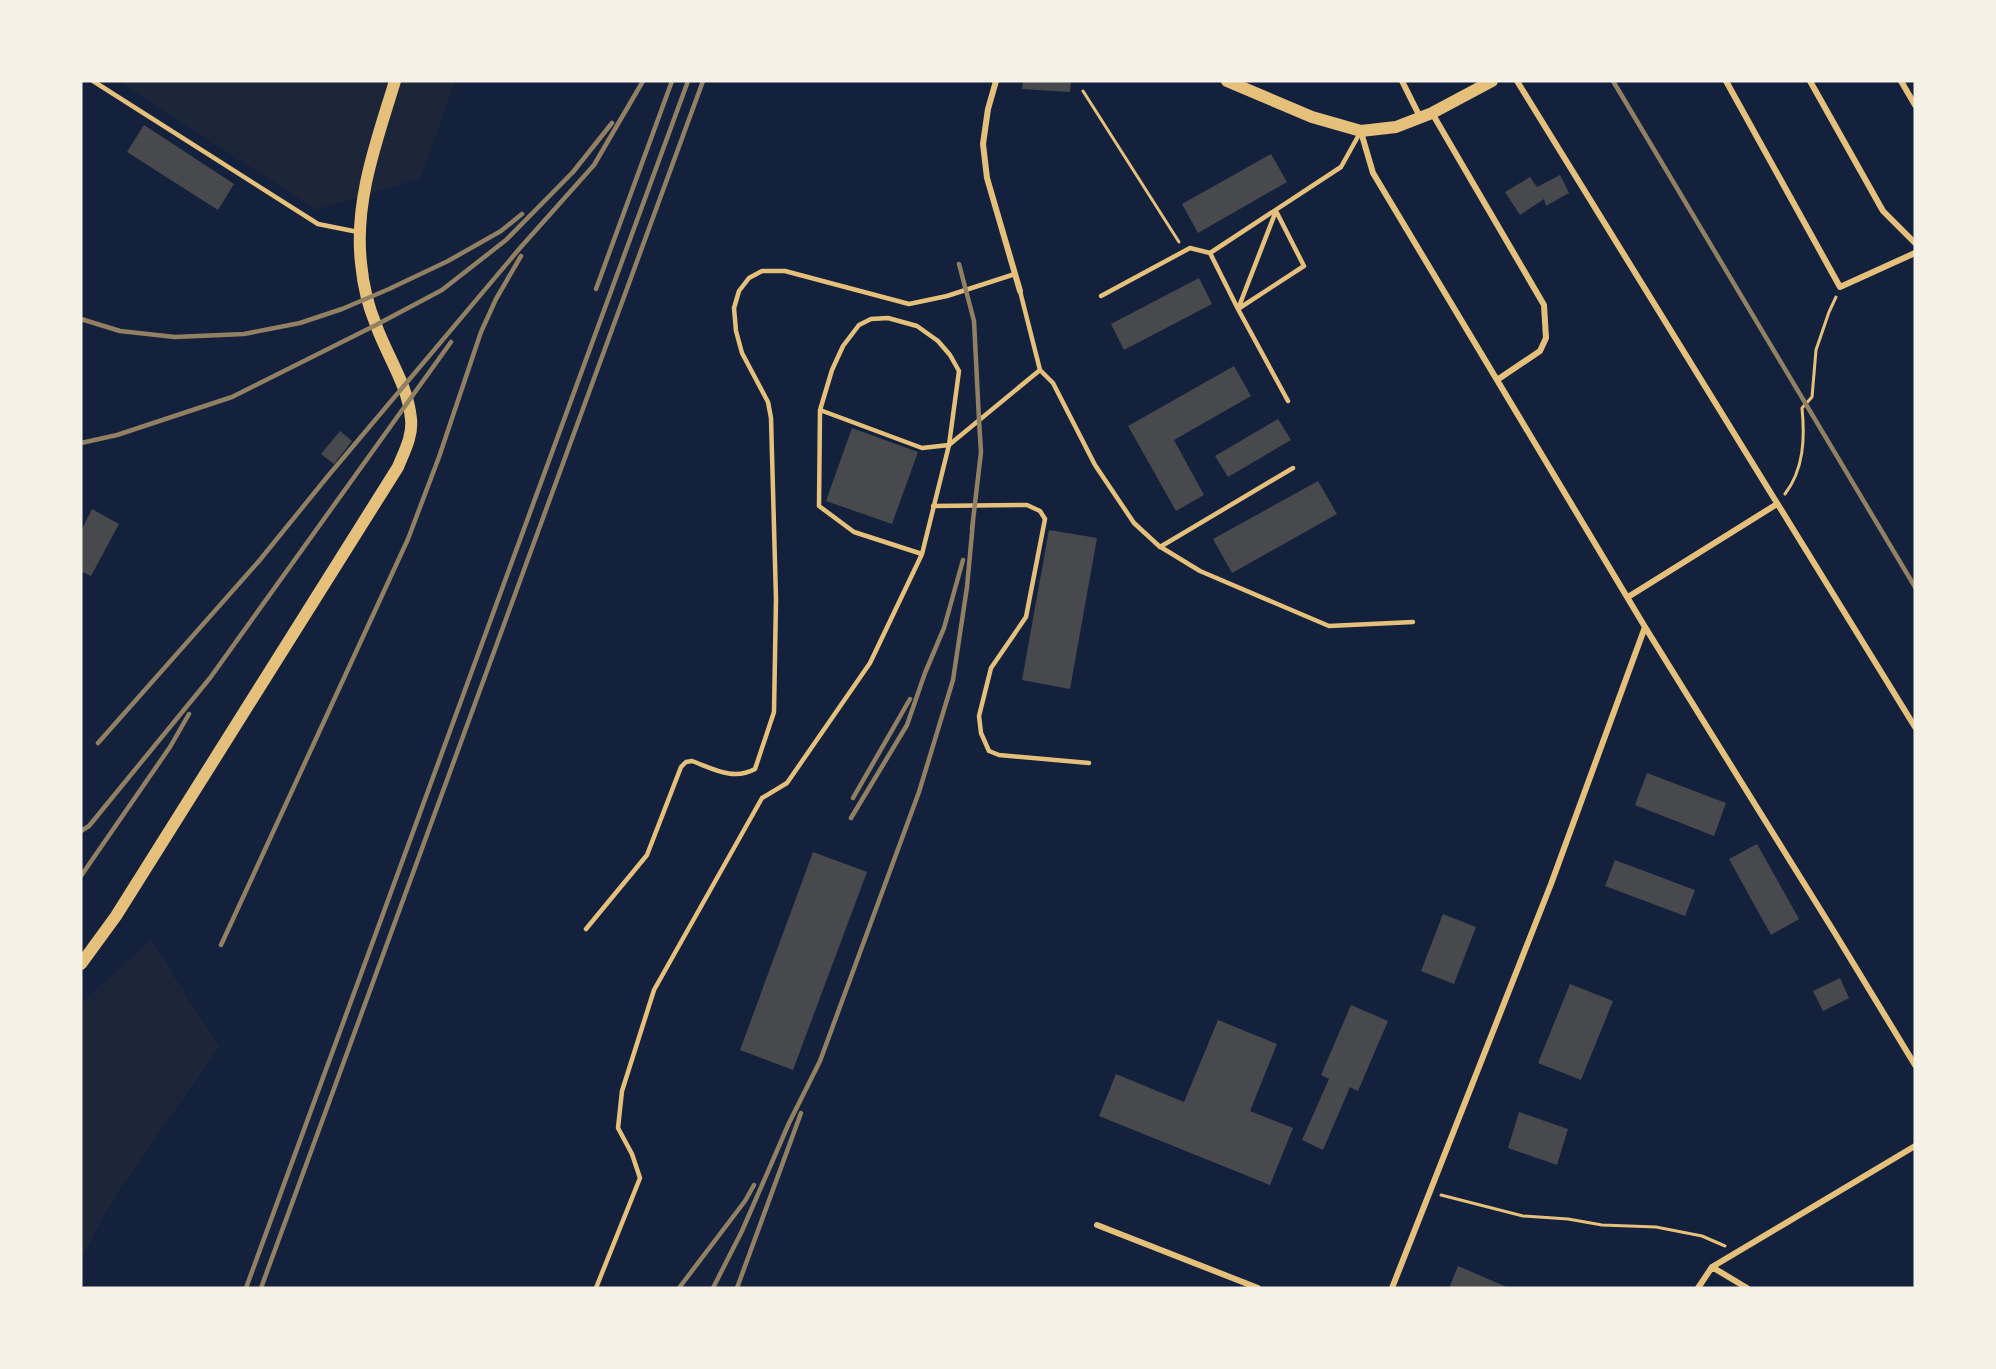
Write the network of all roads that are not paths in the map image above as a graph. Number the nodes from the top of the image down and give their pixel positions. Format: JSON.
{"nodes":[{"id":1,"x":93,"y":81,"type":"edge"},
{"id":2,"x":395,"y":81,"type":"edge"},
{"id":3,"x":996,"y":81,"type":"edge"},
{"id":4,"x":1227,"y":81,"type":"edge"},
{"id":5,"x":1402,"y":81,"type":"edge"},
{"id":6,"x":1492,"y":81,"type":"edge"},
{"id":7,"x":1517,"y":81,"type":"edge"},
{"id":8,"x":1726,"y":81,"type":"edge"},
{"id":9,"x":1810,"y":81,"type":"edge"},
{"id":10,"x":1901,"y":81,"type":"edge"},
{"id":11,"x":1474,"y":87,"type":"edge"},
{"id":12,"x":1915,"y":105,"type":"edge"},
{"id":13,"x":1426,"y":115,"type":"junction"},
{"id":14,"x":1360,"y":131,"type":"junction"},
{"id":15,"x":1276,"y":211,"type":"junction"},
{"id":16,"x":358,"y":232,"type":"junction"},
{"id":17,"x":1915,"y":243,"type":"edge"},
{"id":18,"x":1210,"y":253,"type":"junction"},
{"id":19,"x":1915,"y":253,"type":"edge"},
{"id":20,"x":1015,"y":274,"type":"junction"},
{"id":21,"x":1020,"y":291,"type":"joint"},
{"id":22,"x":1101,"y":296,"type":"dead end"},
{"id":23,"x":1238,"y":309,"type":"junction"},
{"id":24,"x":1040,"y":370,"type":"junction"},
{"id":25,"x":1497,"y":380,"type":"junction"},
{"id":26,"x":1288,"y":401,"type":"dead end"},
{"id":27,"x":820,"y":410,"type":"junction"},
{"id":28,"x":949,"y":445,"type":"junction"},
{"id":29,"x":1293,"y":468,"type":"dead end"},
{"id":30,"x":1777,"y":504,"type":"junction"},
{"id":31,"x":933,"y":506,"type":"junction"},
{"id":32,"x":1160,"y":547,"type":"junction"},
{"id":33,"x":922,"y":554,"type":"junction"},
{"id":34,"x":1628,"y":597,"type":"junction"},
{"id":35,"x":1413,"y":622,"type":"dead end"},
{"id":36,"x":1646,"y":627,"type":"junction"},
{"id":37,"x":1915,"y":727,"type":"edge"},
{"id":38,"x":1089,"y":763,"type":"dead end"},
{"id":39,"x":586,"y":929,"type":"dead end"},
{"id":40,"x":81,"y":964,"type":"edge"},
{"id":41,"x":1915,"y":1065,"type":"edge"},
{"id":42,"x":1915,"y":1146,"type":"edge"},
{"id":43,"x":1097,"y":1225,"type":"dead end"},
{"id":44,"x":1712,"y":1267,"type":"junction"},
{"id":45,"x":596,"y":1288,"type":"edge"},
{"id":46,"x":1258,"y":1288,"type":"edge"},
{"id":47,"x":1392,"y":1288,"type":"edge"},
{"id":48,"x":1698,"y":1288,"type":"edge"},
{"id":49,"x":1747,"y":1288,"type":"edge"}],
"edges":[{"from":1,"to":16,"type":"lane"},
{"from":2,"to":16,"type":"main road"},
{"from":3,"to":20,"type":"street"},
{"from":4,"to":14,"type":"main road"},
{"from":5,"to":13,"type":"street"},
{"from":6,"to":11,"type":"main road"},
{"from":7,"to":30,"type":"street"},
{"from":8,"to":19,"type":"street"},
{"from":9,"to":17,"type":"street"},
{"from":10,"to":12,"type":"street"},
{"from":11,"to":13,"type":"main road"},
{"from":13,"to":14,"type":"main road"},
{"from":13,"to":25,"type":"street"},
{"from":14,"to":15,"type":"lane"},
{"from":14,"to":25,"type":"street"},
{"from":15,"to":18,"type":"lane"},
{"from":15,"to":23,"type":"lane"},
{"from":15,"to":23,"type":"lane"},
{"from":16,"to":40,"type":"main road"},
{"from":18,"to":22,"type":"lane"},
{"from":18,"to":23,"type":"lane"},
{"from":20,"to":21,"type":"street"},
{"from":20,"to":39,"type":"lane"},
{"from":21,"to":24,"type":"lane"},
{"from":23,"to":26,"type":"lane"},
{"from":24,"to":28,"type":"lane"},
{"from":24,"to":32,"type":"lane"},
{"from":25,"to":34,"type":"street"},
{"from":27,"to":28,"type":"lane"},
{"from":27,"to":28,"type":"lane"},
{"from":27,"to":33,"type":"lane"},
{"from":28,"to":31,"type":"lane"},
{"from":29,"to":32,"type":"lane"},
{"from":30,"to":34,"type":"street"},
{"from":30,"to":37,"type":"street"},
{"from":31,"to":33,"type":"lane"},
{"from":31,"to":38,"type":"lane"},
{"from":32,"to":35,"type":"lane"},
{"from":33,"to":45,"type":"lane"},
{"from":34,"to":36,"type":"street"},
{"from":36,"to":41,"type":"street"},
{"from":36,"to":47,"type":"street"},
{"from":42,"to":44,"type":"street"},
{"from":43,"to":46,"type":"street"},
{"from":44,"to":48,"type":"street"},
{"from":44,"to":49,"type":"street"}]}
